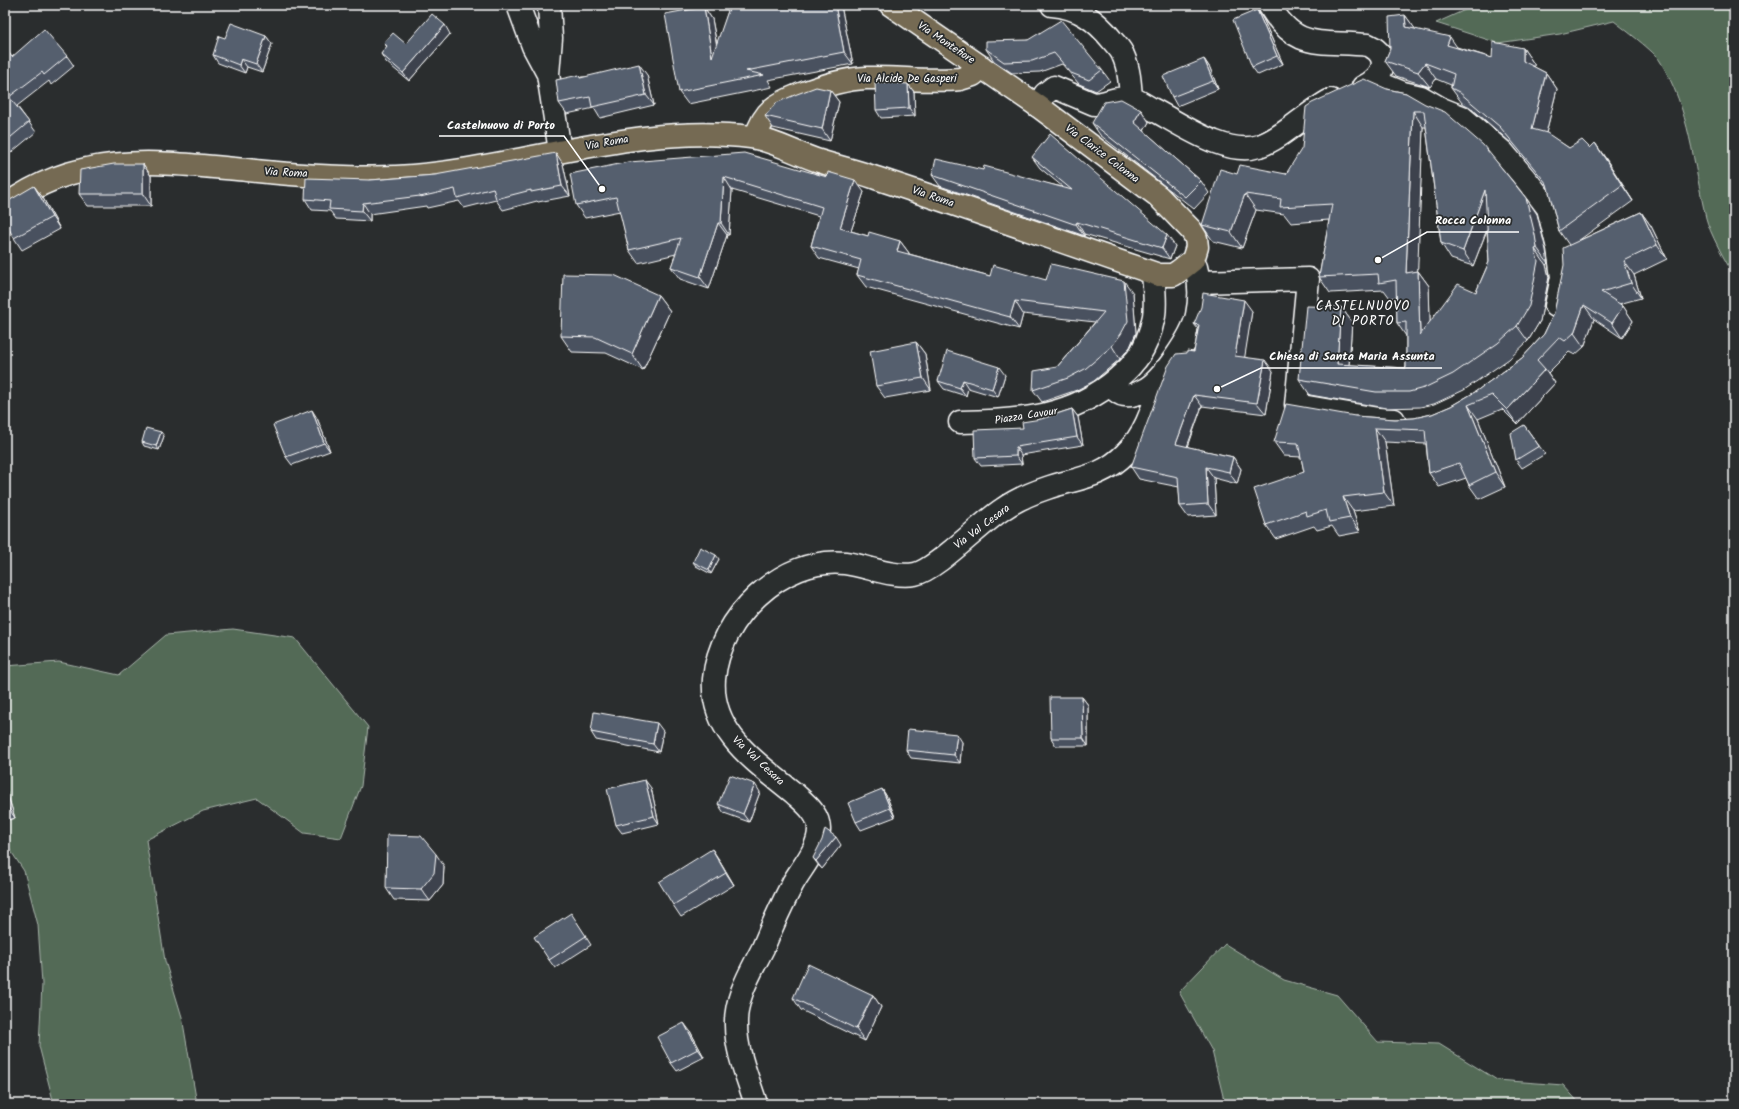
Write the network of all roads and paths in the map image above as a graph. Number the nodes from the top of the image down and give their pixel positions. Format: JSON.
{"nodes":[{"id":1,"x":518,"y":5,"type":"edge"},
{"id":2,"x":549,"y":5,"type":"edge"},
{"id":3,"x":891,"y":5,"type":"edge"},
{"id":4,"x":1052,"y":5,"type":"edge"},
{"id":5,"x":1269,"y":5,"type":"edge"},
{"id":6,"x":982,"y":67,"type":"junction"},
{"id":7,"x":548,"y":74,"type":"junction"},
{"id":8,"x":1374,"y":81,"type":"junction"},
{"id":9,"x":1131,"y":98,"type":"junction"},
{"id":10,"x":1038,"y":106,"type":"junction"},
{"id":11,"x":756,"y":137,"type":"junction"},
{"id":12,"x":560,"y":151,"type":"junction"},
{"id":13,"x":5,"y":206,"type":"edge"},
{"id":14,"x":1193,"y":260,"type":"junction"},
{"id":15,"x":1153,"y":274,"type":"junction"},
{"id":16,"x":1199,"y":282,"type":"junction"},
{"id":17,"x":1552,"y":325,"type":"edge"},
{"id":18,"x":1165,"y":370,"type":"junction"},
{"id":19,"x":1110,"y":385,"type":"junction"},
{"id":20,"x":1416,"y":420,"type":"edge"},
{"id":21,"x":960,"y":422,"type":"dead end"},
{"id":22,"x":756,"y":1104,"type":"edge"}],
"edges":[{"from":1,"to":7,"type":"street"},
{"from":2,"to":7,"type":"street"},
{"from":3,"to":6,"type":"main road","name":"Via Montefiore"},
{"from":4,"to":9,"type":"street"},
{"from":5,"to":8,"type":"street"},
{"from":6,"to":10,"type":"main road","name":"Via Clarice Colonna"},
{"from":6,"to":11,"type":"main road","name":"Via Alcide De Gasperi"},
{"from":7,"to":12,"type":"street"},
{"from":8,"to":9,"type":"street"},
{"from":8,"to":17,"type":"street"},
{"from":9,"to":10,"type":"street"},
{"from":10,"to":14,"type":"main road","name":"Via Clarice Colonna"},
{"from":11,"to":12,"type":"main road","name":"Via Roma"},
{"from":11,"to":15,"type":"main road","name":"Via Roma"},
{"from":12,"to":13,"type":"main road","name":"Via Roma"},
{"from":14,"to":15,"type":"main road","name":"Via Roma"},
{"from":14,"to":16,"type":"street"},
{"from":15,"to":19,"type":"street","name":"Piazza Cavour"},
{"from":16,"to":18,"type":"street"},
{"from":16,"to":20,"type":"street"},
{"from":18,"to":19,"type":"street"},
{"from":18,"to":22,"type":"street","name":"Via Val Cesara"},
{"from":19,"to":21,"type":"street","name":"Piazza Cavour"}]}
